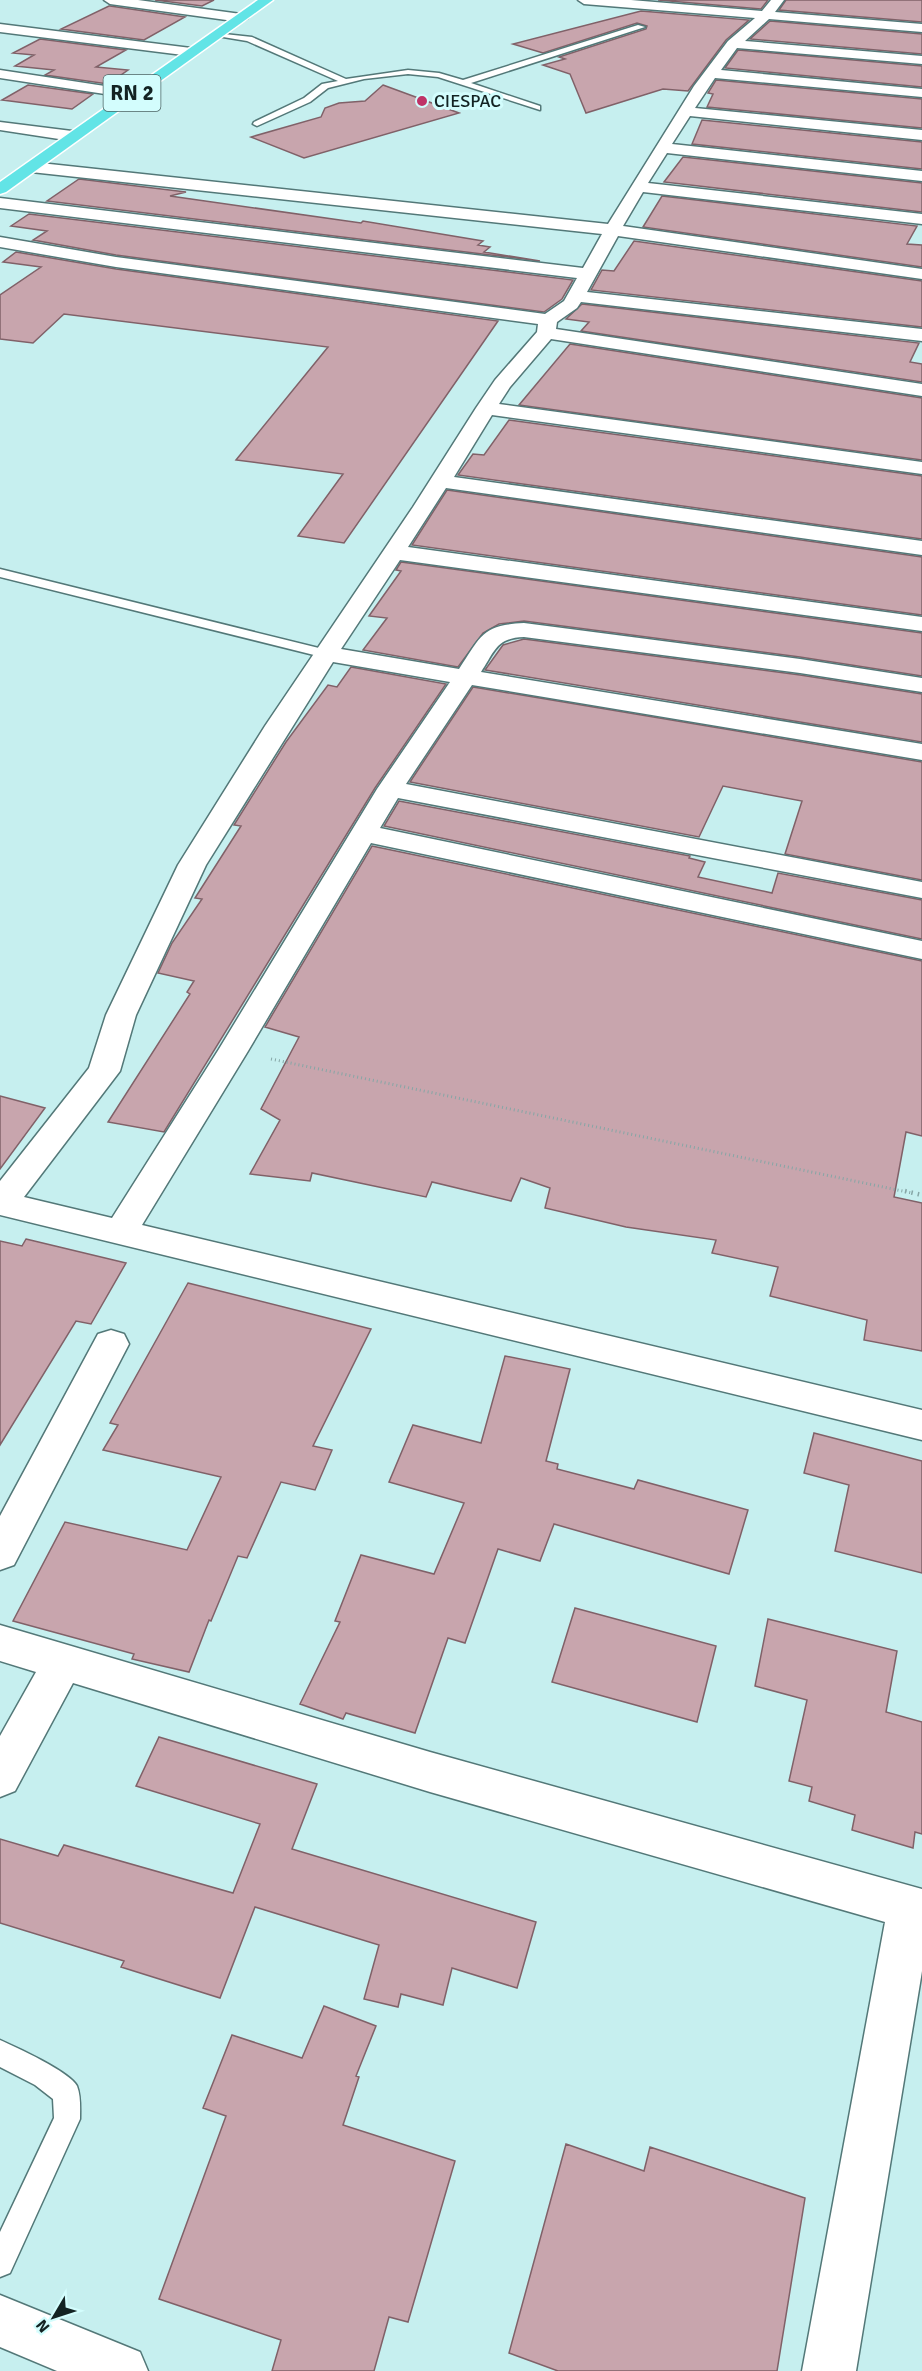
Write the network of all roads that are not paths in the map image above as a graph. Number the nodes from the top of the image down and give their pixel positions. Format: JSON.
{"nodes":[{"id":1,"x":110,"y":0,"type":"edge"},
{"id":2,"x":267,"y":0,"type":"edge"},
{"id":3,"x":584,"y":0,"type":"edge"},
{"id":4,"x":772,"y":7,"type":"edge"},
{"id":5,"x":241,"y":18,"type":"junction"},
{"id":6,"x":0,"y":27,"type":"edge"},
{"id":7,"x":641,"y":27,"type":"dead end"},
{"id":8,"x":922,"y":28,"type":"edge"},
{"id":9,"x":215,"y":35,"type":"junction"},
{"id":10,"x":733,"y":44,"type":"junction"},
{"id":11,"x":191,"y":52,"type":"junction"},
{"id":12,"x":922,"y":60,"type":"edge"},
{"id":13,"x":712,"y":73,"type":"junction"},
{"id":14,"x":0,"y":74,"type":"edge"},
{"id":15,"x":345,"y":81,"type":"junction"},
{"id":16,"x":463,"y":83,"type":"junction"},
{"id":17,"x":131,"y":93,"type":"junction"},
{"id":18,"x":922,"y":93,"type":"edge"},
{"id":19,"x":537,"y":108,"type":"dead end"},
{"id":20,"x":685,"y":111,"type":"junction"},
{"id":21,"x":258,"y":124,"type":"dead end"},
{"id":22,"x":0,"y":126,"type":"edge"},
{"id":23,"x":922,"y":135,"type":"edge"},
{"id":24,"x":72,"y":136,"type":"junction"},
{"id":25,"x":662,"y":148,"type":"junction"},
{"id":26,"x":31,"y":166,"type":"junction"},
{"id":27,"x":922,"y":176,"type":"edge"},
{"id":28,"x":2,"y":186,"type":"edge"},
{"id":29,"x":639,"y":187,"type":"junction"},
{"id":30,"x":0,"y":203,"type":"edge"},
{"id":31,"x":922,"y":219,"type":"edge"},
{"id":32,"x":613,"y":230,"type":"junction"},
{"id":33,"x":0,"y":242,"type":"edge"},
{"id":34,"x":588,"y":274,"type":"junction"},
{"id":35,"x":922,"y":274,"type":"edge"},
{"id":36,"x":575,"y":296,"type":"junction"},
{"id":37,"x":547,"y":327,"type":"junction"},
{"id":38,"x":922,"y":335,"type":"edge"},
{"id":39,"x":922,"y":390,"type":"edge"},
{"id":40,"x":486,"y":408,"type":"junction"},
{"id":41,"x":922,"y":468,"type":"edge"},
{"id":42,"x":440,"y":482,"type":"junction"},
{"id":43,"x":922,"y":548,"type":"edge"},
{"id":44,"x":394,"y":552,"type":"junction"},
{"id":45,"x":0,"y":573,"type":"edge"},
{"id":46,"x":922,"y":624,"type":"edge"},
{"id":47,"x":326,"y":654,"type":"junction"},
{"id":48,"x":464,"y":677,"type":"junction"},
{"id":49,"x":922,"y":685,"type":"edge"},
{"id":50,"x":922,"y":752,"type":"edge"},
{"id":51,"x":390,"y":789,"type":"junction"},
{"id":52,"x":364,"y":833,"type":"junction"},
{"id":53,"x":922,"y":890,"type":"edge"},
{"id":54,"x":922,"y":950,"type":"edge"},
{"id":55,"x":0,"y":1203,"type":"edge"},
{"id":56,"x":120,"y":1232,"type":"junction"},
{"id":57,"x":111,"y":1344,"type":"dead end"},
{"id":58,"x":922,"y":1425,"type":"edge"},
{"id":59,"x":0,"y":1553,"type":"edge"},
{"id":60,"x":0,"y":1643,"type":"edge"},
{"id":61,"x":64,"y":1661,"type":"junction"},
{"id":62,"x":0,"y":1778,"type":"edge"},
{"id":63,"x":916,"y":1909,"type":"edge"},
{"id":64,"x":0,"y":2053,"type":"edge"},
{"id":65,"x":0,"y":2263,"type":"edge"},
{"id":66,"x":0,"y":2321,"type":"edge"},
{"id":67,"x":121,"y":2371,"type":"edge"},
{"id":68,"x":829,"y":2371,"type":"edge"}],
"edges":[{"from":1,"to":5,"type":"street"},
{"from":2,"to":5,"type":"highway","number":"RN 2"},
{"from":3,"to":4,"type":"street"},
{"from":4,"to":8,"type":"street"},
{"from":4,"to":10,"type":"street"},
{"from":5,"to":9,"type":"highway","number":"RN 2"},
{"from":6,"to":11,"type":"street"},
{"from":7,"to":16,"type":"lane"},
{"from":9,"to":11,"type":"highway","number":"RN 2"},
{"from":9,"to":15,"type":"lane"},
{"from":10,"to":12,"type":"street"},
{"from":10,"to":13,"type":"street"},
{"from":11,"to":17,"type":"highway","number":"RN 2"},
{"from":13,"to":18,"type":"street"},
{"from":13,"to":20,"type":"street"},
{"from":14,"to":17,"type":"street"},
{"from":15,"to":16,"type":"lane"},
{"from":15,"to":21,"type":"lane"},
{"from":16,"to":19,"type":"lane"},
{"from":17,"to":24,"type":"highway","number":"RN 2"},
{"from":20,"to":23,"type":"street"},
{"from":20,"to":25,"type":"street"},
{"from":22,"to":24,"type":"street"},
{"from":24,"to":26,"type":"highway","number":"RN 2"},
{"from":25,"to":27,"type":"street"},
{"from":25,"to":29,"type":"street"},
{"from":26,"to":28,"type":"highway","number":"RN 2"},
{"from":26,"to":32,"type":"street"},
{"from":29,"to":31,"type":"street"},
{"from":29,"to":32,"type":"street"},
{"from":30,"to":34,"type":"street"},
{"from":32,"to":34,"type":"street"},
{"from":32,"to":35,"type":"street"},
{"from":33,"to":37,"type":"street"},
{"from":34,"to":36,"type":"street"},
{"from":36,"to":37,"type":"street"},
{"from":36,"to":38,"type":"street"},
{"from":37,"to":39,"type":"street"},
{"from":37,"to":40,"type":"street"},
{"from":40,"to":41,"type":"street"},
{"from":40,"to":42,"type":"street"},
{"from":42,"to":43,"type":"street"},
{"from":42,"to":44,"type":"street"},
{"from":44,"to":46,"type":"street"},
{"from":44,"to":47,"type":"street"},
{"from":45,"to":47,"type":"lane"},
{"from":47,"to":48,"type":"street"},
{"from":47,"to":55,"type":"street"},
{"from":48,"to":49,"type":"street"},
{"from":48,"to":50,"type":"street"},
{"from":48,"to":51,"type":"street"},
{"from":51,"to":52,"type":"street"},
{"from":51,"to":53,"type":"street"},
{"from":52,"to":54,"type":"street"},
{"from":52,"to":56,"type":"street"},
{"from":55,"to":56,"type":"street"},
{"from":56,"to":58,"type":"street"},
{"from":57,"to":59,"type":"street"},
{"from":60,"to":61,"type":"street"},
{"from":61,"to":62,"type":"street"},
{"from":61,"to":63,"type":"street"},
{"from":63,"to":68,"type":"street"},
{"from":64,"to":65,"type":"lane"},
{"from":66,"to":67,"type":"street"}]}
